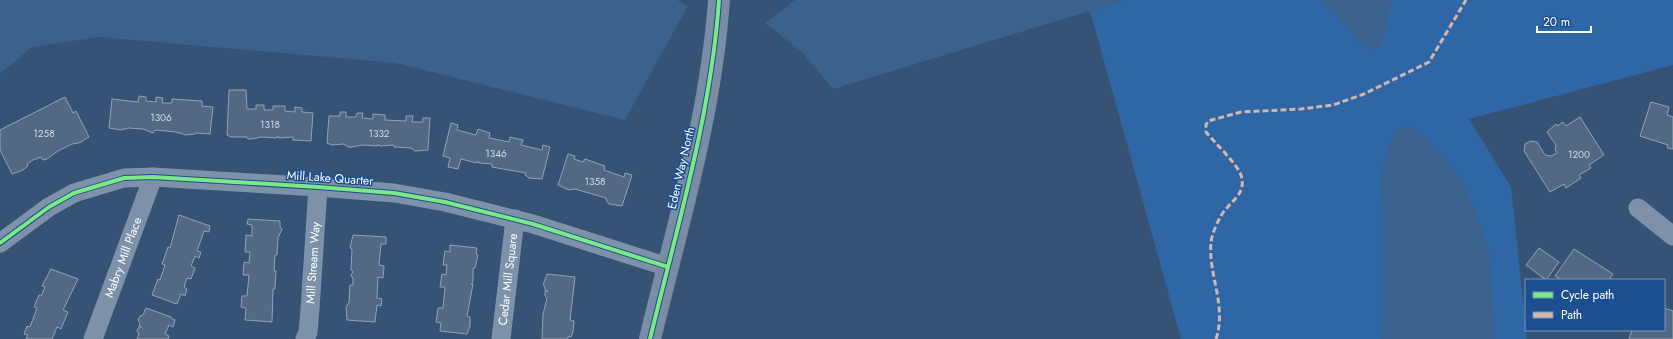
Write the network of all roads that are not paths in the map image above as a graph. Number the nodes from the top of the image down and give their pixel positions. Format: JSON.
{"nodes":[{"id":1,"x":718,"y":0,"type":"edge"},
{"id":2,"x":154,"y":177,"type":"junction"},
{"id":3,"x":318,"y":187,"type":"junction"},
{"id":4,"x":1638,"y":208,"type":"dead end"},
{"id":5,"x":514,"y":219,"type":"junction"},
{"id":6,"x":1673,"y":236,"type":"edge"},
{"id":7,"x":0,"y":244,"type":"edge"},
{"id":8,"x":668,"y":267,"type":"junction"},
{"id":9,"x":93,"y":339,"type":"edge"},
{"id":10,"x":305,"y":339,"type":"edge"},
{"id":11,"x":501,"y":339,"type":"edge"},
{"id":12,"x":650,"y":339,"type":"edge"}],
"edges":[{"from":1,"to":8,"type":"street","name":"Eden Way North"},
{"from":2,"to":3,"type":"street","name":"Mill Lake Quarter"},
{"from":2,"to":7,"type":"street","name":"Mill Lake Quarter"},
{"from":2,"to":9,"type":"street","name":"Mabry Mill Place"},
{"from":3,"to":5,"type":"street","name":"Mill Lake Quarter"},
{"from":3,"to":10,"type":"street","name":"Mill Stream Way"},
{"from":4,"to":6,"type":"street"},
{"from":5,"to":8,"type":"street","name":"Mill Lake Quarter"},
{"from":5,"to":11,"type":"street","name":"Cedar Mill Square"},
{"from":8,"to":12,"type":"street","name":"Eden Way North"}]}
